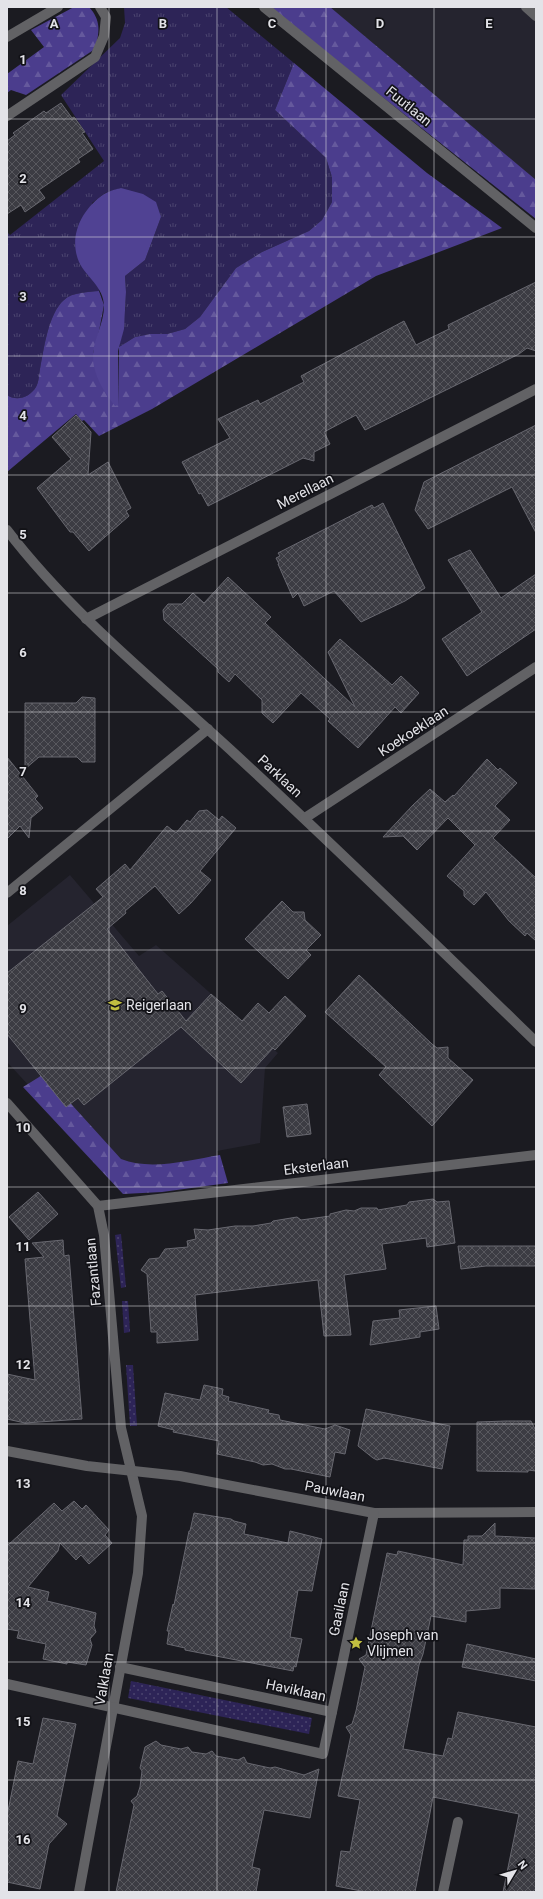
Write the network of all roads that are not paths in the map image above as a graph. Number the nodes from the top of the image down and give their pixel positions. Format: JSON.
{"nodes":[{"id":1,"x":58,"y":7,"type":"edge"},
{"id":2,"x":100,"y":7,"type":"edge"},
{"id":3,"x":264,"y":7,"type":"edge"},
{"id":4,"x":526,"y":7,"type":"edge"},
{"id":5,"x":536,"y":16,"type":"edge"},
{"id":6,"x":7,"y":37,"type":"edge"},
{"id":7,"x":7,"y":116,"type":"edge"},
{"id":8,"x":536,"y":228,"type":"edge"},
{"id":9,"x":536,"y":389,"type":"edge"},
{"id":10,"x":7,"y":530,"type":"edge"},
{"id":11,"x":86,"y":619,"type":"junction"},
{"id":12,"x":536,"y":667,"type":"edge"},
{"id":13,"x":208,"y":729,"type":"junction"},
{"id":14,"x":305,"y":818,"type":"junction"},
{"id":15,"x":7,"y":893,"type":"edge"},
{"id":16,"x":536,"y":1042,"type":"edge"},
{"id":17,"x":7,"y":1103,"type":"edge"},
{"id":18,"x":536,"y":1155,"type":"edge"},
{"id":19,"x":98,"y":1206,"type":"junction"},
{"id":20,"x":7,"y":1451,"type":"edge"},
{"id":21,"x":131,"y":1472,"type":"junction"},
{"id":22,"x":536,"y":1512,"type":"edge"},
{"id":23,"x":374,"y":1513,"type":"junction"},
{"id":24,"x":120,"y":1667,"type":"junction"},
{"id":25,"x":7,"y":1684,"type":"edge"},
{"id":26,"x":113,"y":1706,"type":"junction"},
{"id":27,"x":332,"y":1712,"type":"junction"},
{"id":28,"x":458,"y":1822,"type":"dead end"},
{"id":29,"x":79,"y":1892,"type":"edge"},
{"id":30,"x":443,"y":1892,"type":"edge"}],
"edges":[{"from":1,"to":6,"type":"street"},
{"from":2,"to":7,"type":"street"},
{"from":3,"to":8,"type":"street","name":"Fuutlaan"},
{"from":4,"to":5,"type":"street"},
{"from":9,"to":11,"type":"street","name":"Merellaan"},
{"from":10,"to":11,"type":"street","name":"Parklaan"},
{"from":11,"to":13,"type":"street","name":"Parklaan"},
{"from":12,"to":14,"type":"street","name":"Koekoeklaan"},
{"from":13,"to":14,"type":"street","name":"Parklaan"},
{"from":13,"to":15,"type":"street"},
{"from":14,"to":16,"type":"street","name":"Parklaan"},
{"from":17,"to":19,"type":"street","name":"Fazantlaan"},
{"from":18,"to":19,"type":"street","name":"Eksterlaan"},
{"from":19,"to":21,"type":"street","name":"Fazantlaan"},
{"from":20,"to":21,"type":"street","name":"Pauwlaan"},
{"from":21,"to":23,"type":"street","name":"Pauwlaan"},
{"from":21,"to":24,"type":"street","name":"Valklaan"},
{"from":22,"to":23,"type":"street","name":"Pauwlaan"},
{"from":23,"to":27,"type":"street","name":"Gaailaan"},
{"from":24,"to":26,"type":"street","name":"Valklaan"},
{"from":24,"to":27,"type":"street","name":"Haviklaan"},
{"from":25,"to":26,"type":"street"},
{"from":26,"to":27,"type":"street","name":"Haviklaan"},
{"from":26,"to":29,"type":"street","name":"Valklaan"},
{"from":28,"to":30,"type":"street"}]}
